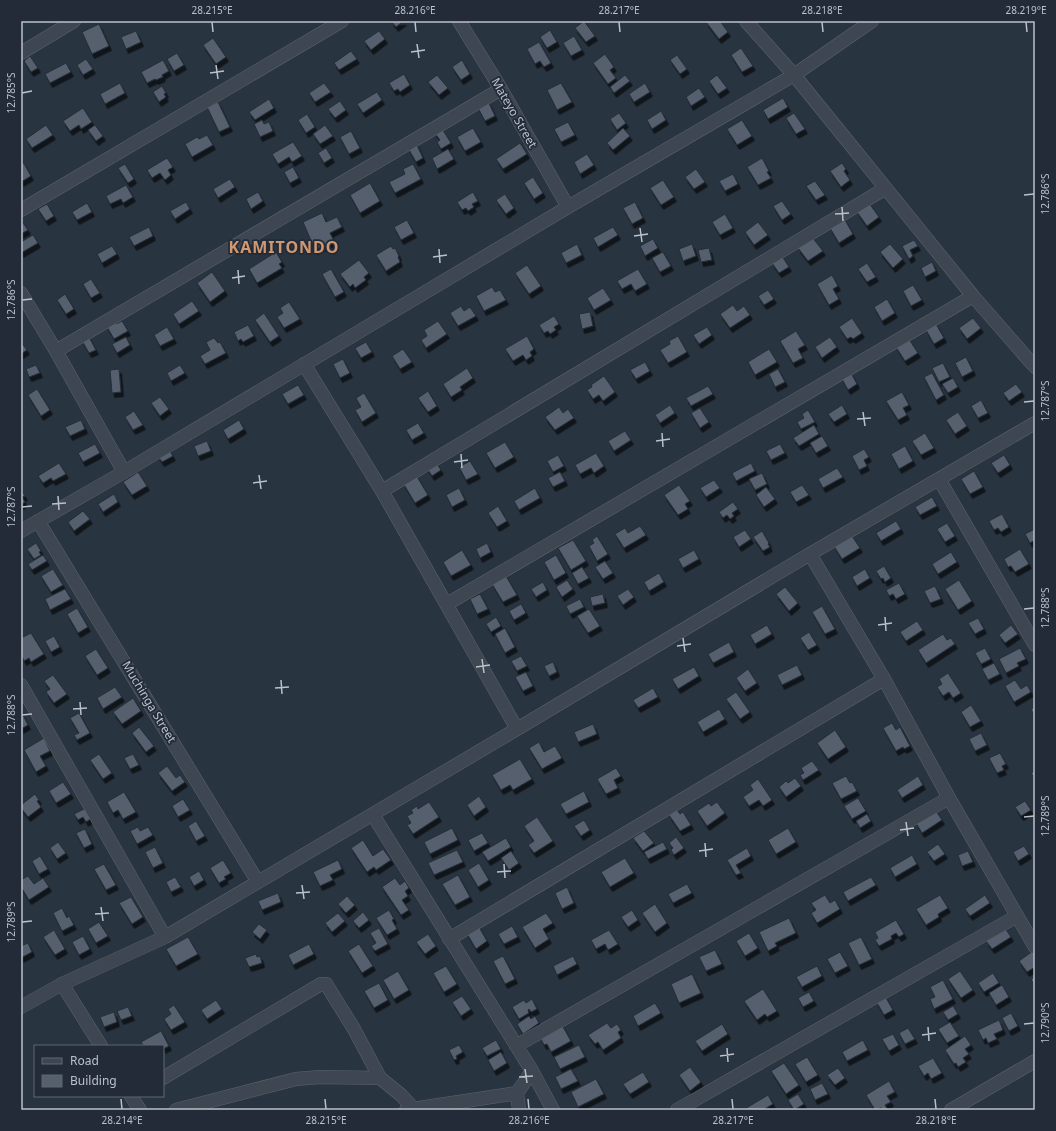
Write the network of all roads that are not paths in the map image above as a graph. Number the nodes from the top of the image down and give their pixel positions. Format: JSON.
{"nodes":[{"id":1,"x":74,"y":21,"type":"edge"},
{"id":2,"x":342,"y":21,"type":"edge"},
{"id":3,"x":459,"y":21,"type":"edge"},
{"id":4,"x":746,"y":21,"type":"edge"},
{"id":5,"x":872,"y":21,"type":"edge"},
{"id":6,"x":21,"y":53,"type":"edge"},
{"id":7,"x":794,"y":75,"type":"junction"},
{"id":8,"x":501,"y":89,"type":"junction"},
{"id":9,"x":886,"y":188,"type":"junction"},
{"id":10,"x":568,"y":207,"type":"junction"},
{"id":11,"x":21,"y":210,"type":"edge"},
{"id":12,"x":21,"y":293,"type":"edge"},
{"id":13,"x":973,"y":296,"type":"junction"},
{"id":14,"x":56,"y":351,"type":"junction"},
{"id":15,"x":304,"y":364,"type":"junction"},
{"id":16,"x":1035,"y":366,"type":"edge"},
{"id":17,"x":1035,"y":423,"type":"edge"},
{"id":18,"x":124,"y":472,"type":"junction"},
{"id":19,"x":939,"y":479,"type":"junction"},
{"id":20,"x":382,"y":490,"type":"junction"},
{"id":21,"x":38,"y":521,"type":"junction"},
{"id":22,"x":21,"y":531,"type":"edge"},
{"id":23,"x":810,"y":554,"type":"junction"},
{"id":24,"x":447,"y":604,"type":"junction"},
{"id":25,"x":1035,"y":645,"type":"edge"},
{"id":26,"x":884,"y":679,"type":"junction"},
{"id":27,"x":21,"y":685,"type":"edge"},
{"id":28,"x":517,"y":730,"type":"junction"},
{"id":29,"x":949,"y":798,"type":"junction"},
{"id":30,"x":373,"y":814,"type":"junction"},
{"id":31,"x":258,"y":882,"type":"junction"},
{"id":32,"x":1017,"y":916,"type":"junction"},
{"id":33,"x":165,"y":937,"type":"junction"},
{"id":34,"x":449,"y":939,"type":"junction"},
{"id":35,"x":1035,"y":947,"type":"edge"},
{"id":36,"x":62,"y":984,"type":"junction"},
{"id":37,"x":21,"y":1007,"type":"edge"},
{"id":38,"x":99,"y":1045,"type":"edge"},
{"id":39,"x":516,"y":1046,"type":"junction"},
{"id":40,"x":1035,"y":1061,"type":"edge"},
{"id":41,"x":532,"y":1071,"type":"junction"},
{"id":42,"x":164,"y":1077,"type":"edge"},
{"id":43,"x":380,"y":1078,"type":"junction"},
{"id":44,"x":517,"y":1094,"type":"junction"},
{"id":45,"x":133,"y":1097,"type":"edge"},
{"id":46,"x":410,"y":1109,"type":"edge"},
{"id":47,"x":520,"y":1109,"type":"edge"},
{"id":48,"x":140,"y":1110,"type":"edge"},
{"id":49,"x":176,"y":1110,"type":"edge"},
{"id":50,"x":553,"y":1110,"type":"edge"},
{"id":51,"x":677,"y":1110,"type":"edge"},
{"id":52,"x":951,"y":1110,"type":"edge"}],
"edges":[{"from":1,"to":6,"type":"street"},
{"from":2,"to":11,"type":"street"},
{"from":3,"to":8,"type":"street","name":"Mateyo Street"},
{"from":4,"to":7,"type":"street"},
{"from":5,"to":7,"type":"street"},
{"from":7,"to":9,"type":"street"},
{"from":7,"to":10,"type":"street"},
{"from":8,"to":10,"type":"street","name":"Mateyo Street"},
{"from":8,"to":14,"type":"street"},
{"from":9,"to":13,"type":"street"},
{"from":9,"to":20,"type":"street"},
{"from":10,"to":15,"type":"street"},
{"from":12,"to":14,"type":"street"},
{"from":13,"to":16,"type":"street"},
{"from":13,"to":24,"type":"street"},
{"from":14,"to":18,"type":"street"},
{"from":15,"to":18,"type":"street"},
{"from":15,"to":20,"type":"street"},
{"from":17,"to":19,"type":"street"},
{"from":18,"to":21,"type":"street"},
{"from":19,"to":23,"type":"street"},
{"from":19,"to":25,"type":"street"},
{"from":20,"to":24,"type":"street"},
{"from":21,"to":22,"type":"street"},
{"from":21,"to":31,"type":"street","name":"Muchinga Street"},
{"from":23,"to":26,"type":"street"},
{"from":23,"to":28,"type":"street"},
{"from":24,"to":28,"type":"street"},
{"from":26,"to":29,"type":"street"},
{"from":26,"to":34,"type":"street"},
{"from":27,"to":33,"type":"street"},
{"from":28,"to":30,"type":"street"},
{"from":29,"to":32,"type":"street"},
{"from":29,"to":39,"type":"street"},
{"from":30,"to":31,"type":"street"},
{"from":30,"to":34,"type":"street"},
{"from":31,"to":33,"type":"street"},
{"from":32,"to":35,"type":"street"},
{"from":32,"to":51,"type":"street"},
{"from":33,"to":36,"type":"street"},
{"from":34,"to":39,"type":"street"},
{"from":36,"to":37,"type":"street"},
{"from":36,"to":38,"type":"street"},
{"from":39,"to":41,"type":"street"},
{"from":40,"to":52,"type":"street"},
{"from":41,"to":44,"type":"street"},
{"from":41,"to":50,"type":"street"},
{"from":42,"to":43,"type":"street"},
{"from":43,"to":46,"type":"street"},
{"from":43,"to":49,"type":"street"},
{"from":44,"to":46,"type":"street"},
{"from":44,"to":47,"type":"street"},
{"from":45,"to":48,"type":"street"}]}
